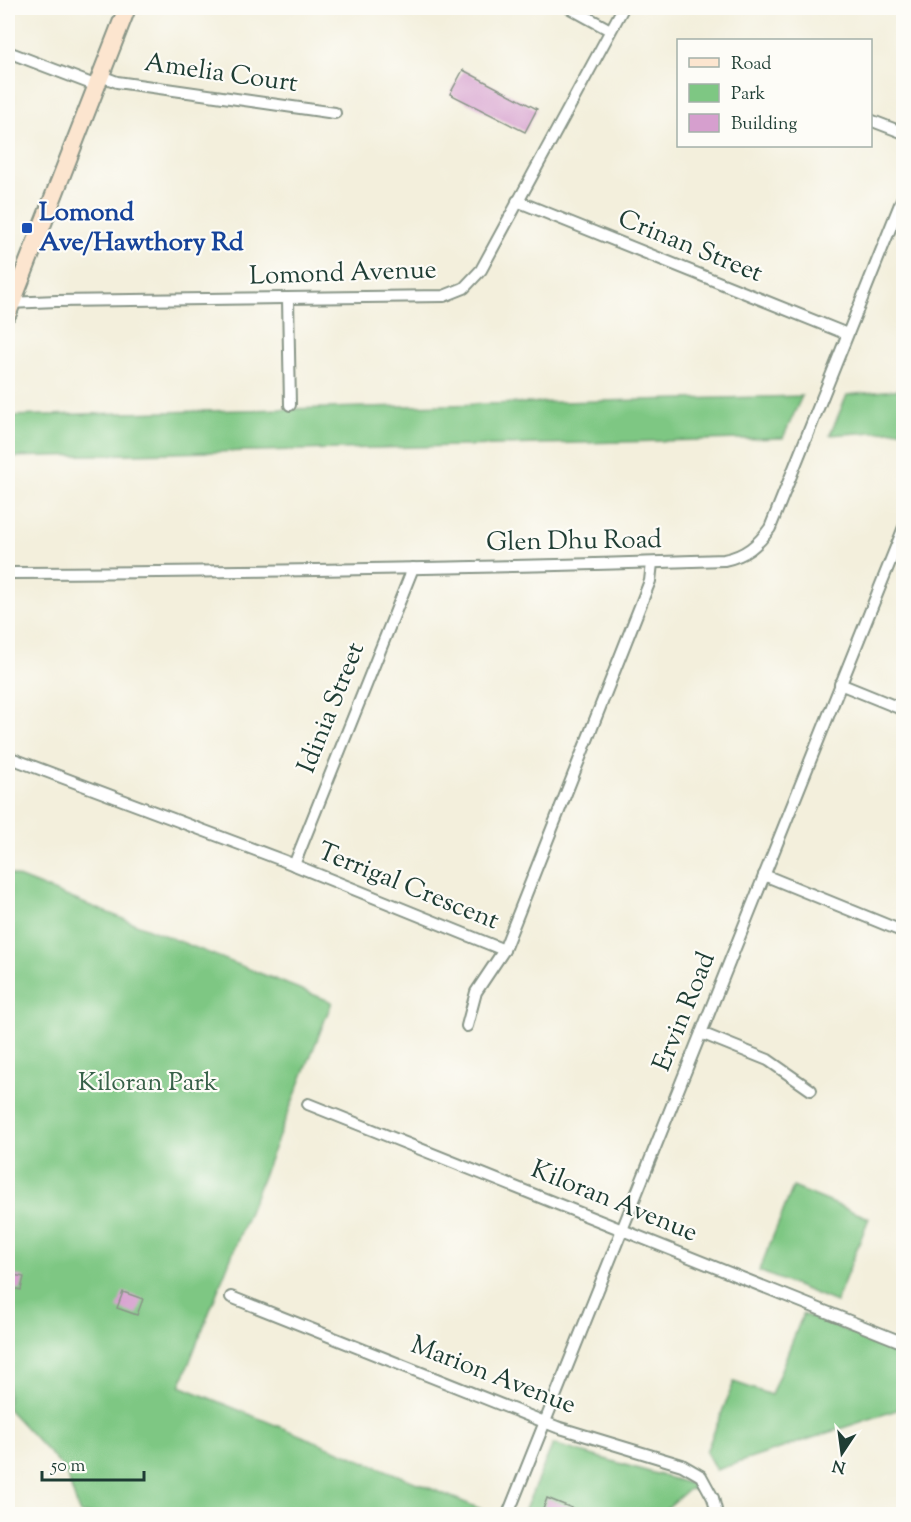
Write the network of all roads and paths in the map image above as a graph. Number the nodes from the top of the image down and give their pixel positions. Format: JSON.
{"nodes":[{"id":1,"x":127,"y":8,"type":"edge"},
{"id":2,"x":570,"y":8,"type":"edge"},
{"id":3,"x":623,"y":8,"type":"edge"},
{"id":4,"x":610,"y":30,"type":"junction"},
{"id":5,"x":8,"y":52,"type":"edge"},
{"id":6,"x":99,"y":81,"type":"junction"},
{"id":7,"x":335,"y":113,"type":"dead end"},
{"id":8,"x":872,"y":121,"type":"edge"},
{"id":9,"x":903,"y":133,"type":"edge"},
{"id":10,"x":903,"y":194,"type":"edge"},
{"id":11,"x":517,"y":201,"type":"junction"},
{"id":12,"x":288,"y":299,"type":"junction"},
{"id":13,"x":9,"y":307,"type":"edge"},
{"id":14,"x":847,"y":334,"type":"junction"},
{"id":15,"x":290,"y":405,"type":"dead end"},
{"id":16,"x":903,"y":527,"type":"edge"},
{"id":17,"x":652,"y":562,"type":"junction"},
{"id":18,"x":413,"y":568,"type":"junction"},
{"id":19,"x":8,"y":573,"type":"edge"},
{"id":20,"x":840,"y":684,"type":"junction"},
{"id":21,"x":903,"y":710,"type":"edge"},
{"id":22,"x":8,"y":757,"type":"edge"},
{"id":23,"x":294,"y":865,"type":"junction"},
{"id":24,"x":764,"y":875,"type":"junction"},
{"id":25,"x":903,"y":932,"type":"edge"},
{"id":26,"x":504,"y":950,"type":"junction"},
{"id":27,"x":467,"y":1026,"type":"dead end"},
{"id":28,"x":701,"y":1033,"type":"junction"},
{"id":29,"x":812,"y":1090,"type":"dead end"},
{"id":30,"x":308,"y":1104,"type":"dead end"},
{"id":31,"x":621,"y":1229,"type":"junction"},
{"id":32,"x":231,"y":1297,"type":"dead end"},
{"id":33,"x":903,"y":1343,"type":"edge"},
{"id":34,"x":545,"y":1422,"type":"junction"},
{"id":35,"x":508,"y":1515,"type":"edge"},
{"id":36,"x":717,"y":1515,"type":"edge"}],
"edges":[{"from":1,"to":6,"type":"main road"},
{"from":2,"to":4,"type":"street"},
{"from":3,"to":4,"type":"street","name":"Lomond Avenue"},
{"from":4,"to":11,"type":"street","name":"Lomond Avenue"},
{"from":5,"to":6,"type":"street","name":"Amelia Court"},
{"from":6,"to":7,"type":"street","name":"Amelia Court"},
{"from":6,"to":13,"type":"main road"},
{"from":8,"to":9,"type":"street"},
{"from":10,"to":14,"type":"street","name":"Glen Dhu Road"},
{"from":11,"to":12,"type":"street","name":"Lomond Avenue"},
{"from":11,"to":14,"type":"street","name":"Crinan Street"},
{"from":12,"to":13,"type":"street","name":"Lomond Avenue"},
{"from":12,"to":15,"type":"street"},
{"from":14,"to":17,"type":"street","name":"Glen Dhu Road"},
{"from":16,"to":20,"type":"street","name":"Ervin Road"},
{"from":17,"to":18,"type":"street","name":"Glen Dhu Road"},
{"from":17,"to":26,"type":"street","name":"Terrigal Crescent"},
{"from":18,"to":19,"type":"street","name":"Glen Dhu Road"},
{"from":18,"to":23,"type":"street","name":"Idinia Street"},
{"from":20,"to":21,"type":"street"},
{"from":20,"to":24,"type":"street","name":"Ervin Road"},
{"from":22,"to":23,"type":"street","name":"Terrigal Crescent"},
{"from":23,"to":26,"type":"street","name":"Terrigal Crescent"},
{"from":24,"to":25,"type":"street"},
{"from":24,"to":28,"type":"street","name":"Ervin Road"},
{"from":26,"to":27,"type":"street"},
{"from":28,"to":29,"type":"street"},
{"from":28,"to":31,"type":"street","name":"Ervin Road"},
{"from":30,"to":31,"type":"street","name":"Kiloran Avenue"},
{"from":31,"to":33,"type":"street","name":"Kiloran Avenue"},
{"from":31,"to":34,"type":"street","name":"Ervin Road"},
{"from":32,"to":34,"type":"street","name":"Marion Avenue"},
{"from":34,"to":35,"type":"street","name":"Ervin Road"},
{"from":34,"to":36,"type":"street","name":"Marion Avenue"}]}
